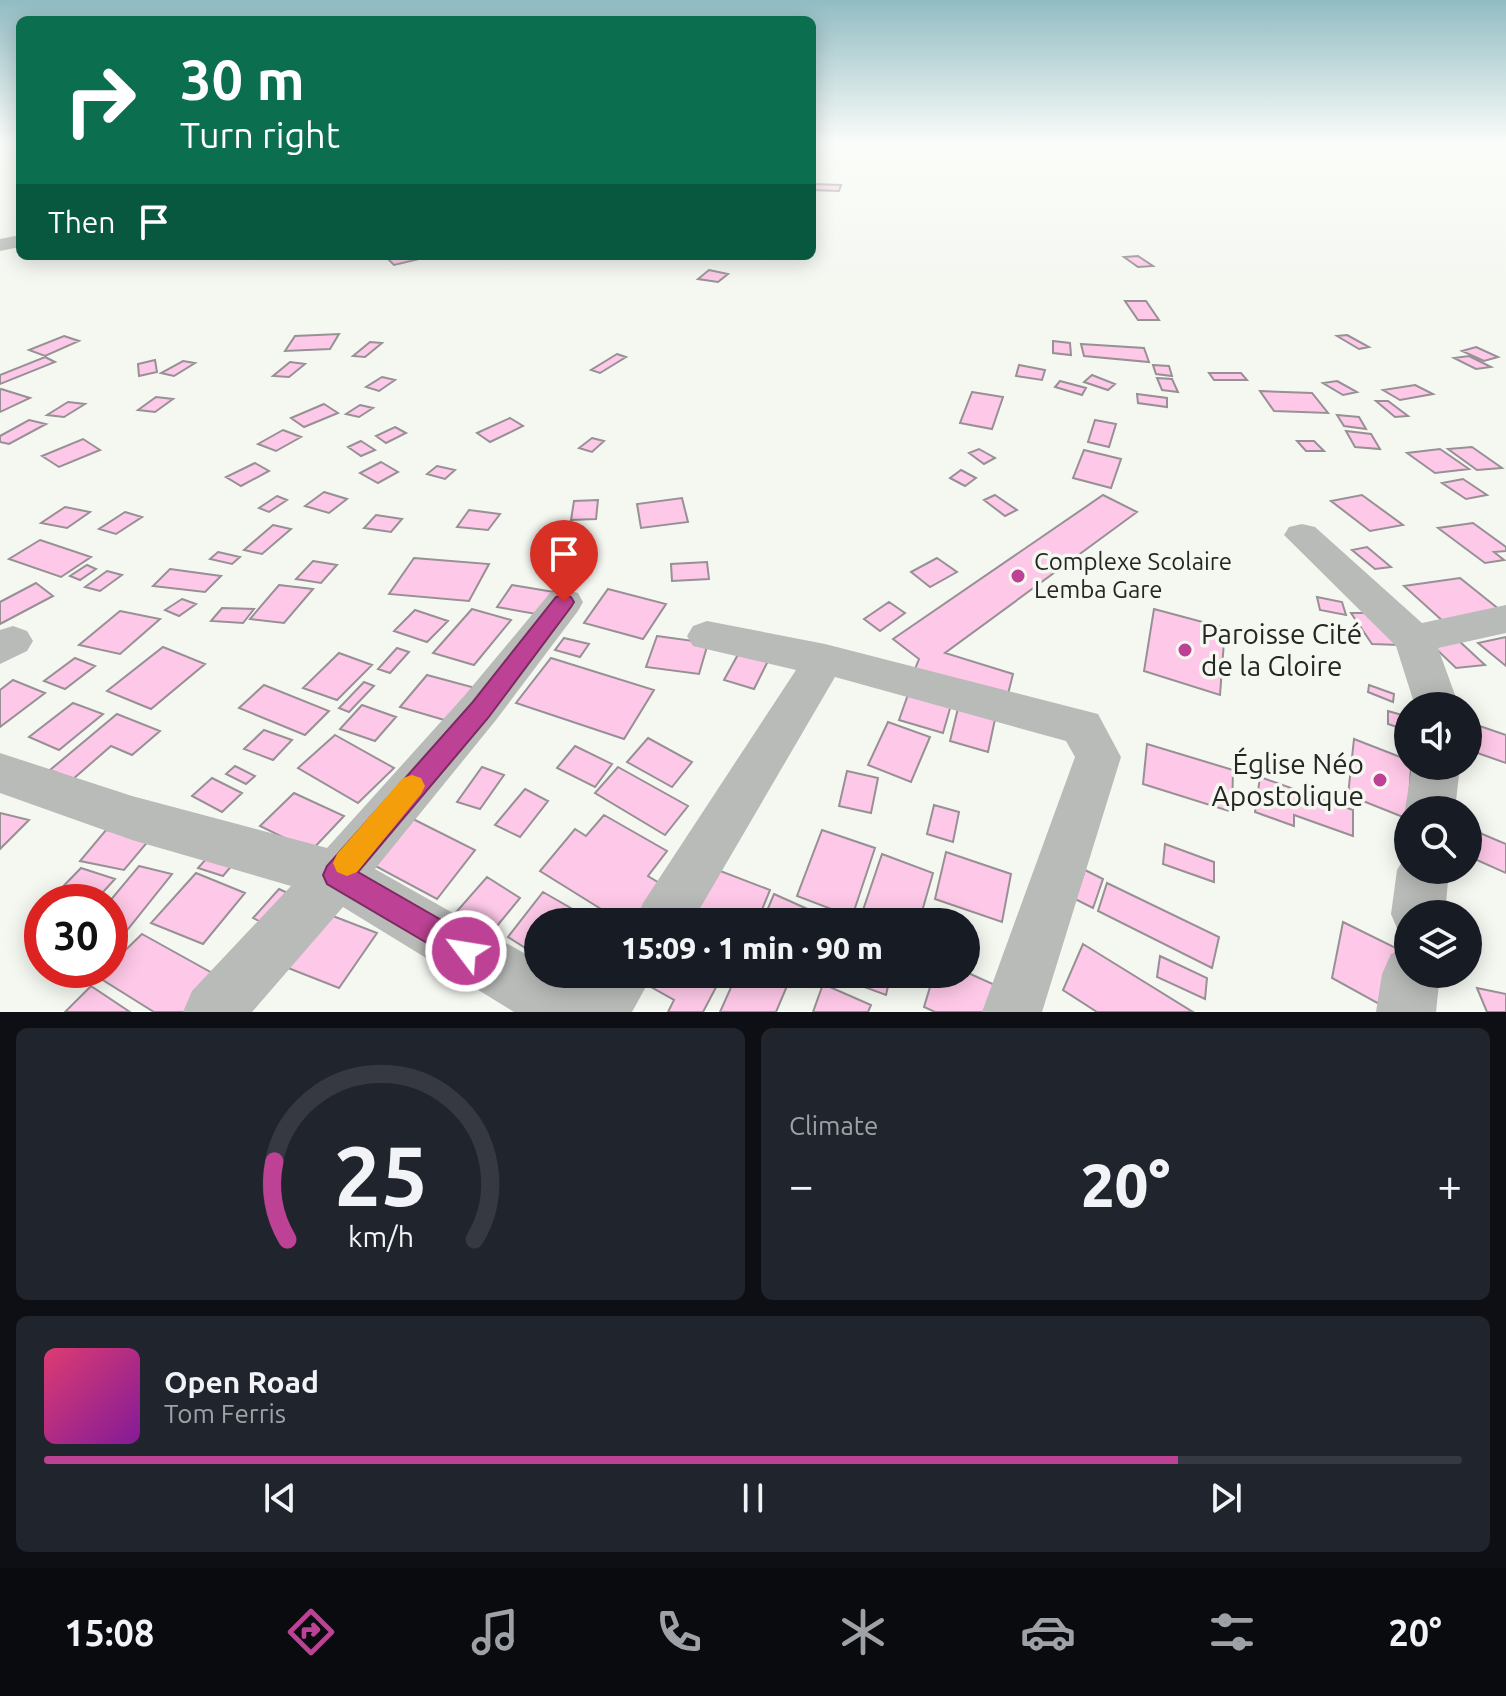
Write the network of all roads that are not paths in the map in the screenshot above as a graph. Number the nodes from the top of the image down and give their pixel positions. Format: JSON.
{"nodes":[{"id":1,"x":1302,"y":535,"type":"dead end"},
{"id":2,"x":564,"y":602,"type":"dead end"},
{"id":3,"x":1506,"y":619,"type":"edge"},
{"id":4,"x":707,"y":636,"type":"dead end"},
{"id":5,"x":1414,"y":639,"type":"junction"},
{"id":6,"x":825,"y":659,"type":"junction"},
{"id":7,"x":1432,"y":692,"type":"edge"},
{"id":8,"x":0,"y":773,"type":"edge"},
{"id":9,"x":337,"y":875,"type":"junction"},
{"id":10,"x":671,"y":908,"type":"edge"},
{"id":11,"x":614,"y":988,"type":"edge"},
{"id":12,"x":1409,"y":988,"type":"edge"},
{"id":13,"x":213,"y":1012,"type":"edge"},
{"id":14,"x":569,"y":1012,"type":"edge"},
{"id":15,"x":597,"y":1012,"type":"edge"},
{"id":16,"x":1012,"y":1012,"type":"edge"},
{"id":17,"x":1406,"y":1012,"type":"edge"}],
"edges":[{"from":1,"to":5,"type":"street"},
{"from":2,"to":9,"type":"street"},
{"from":3,"to":5,"type":"street"},
{"from":4,"to":6,"type":"street"},
{"from":5,"to":7,"type":"street"},
{"from":6,"to":10,"type":"street"},
{"from":6,"to":16,"type":"street"},
{"from":8,"to":9,"type":"street"},
{"from":9,"to":13,"type":"street"},
{"from":9,"to":14,"type":"street"},
{"from":11,"to":15,"type":"street"},
{"from":12,"to":17,"type":"street"}]}
